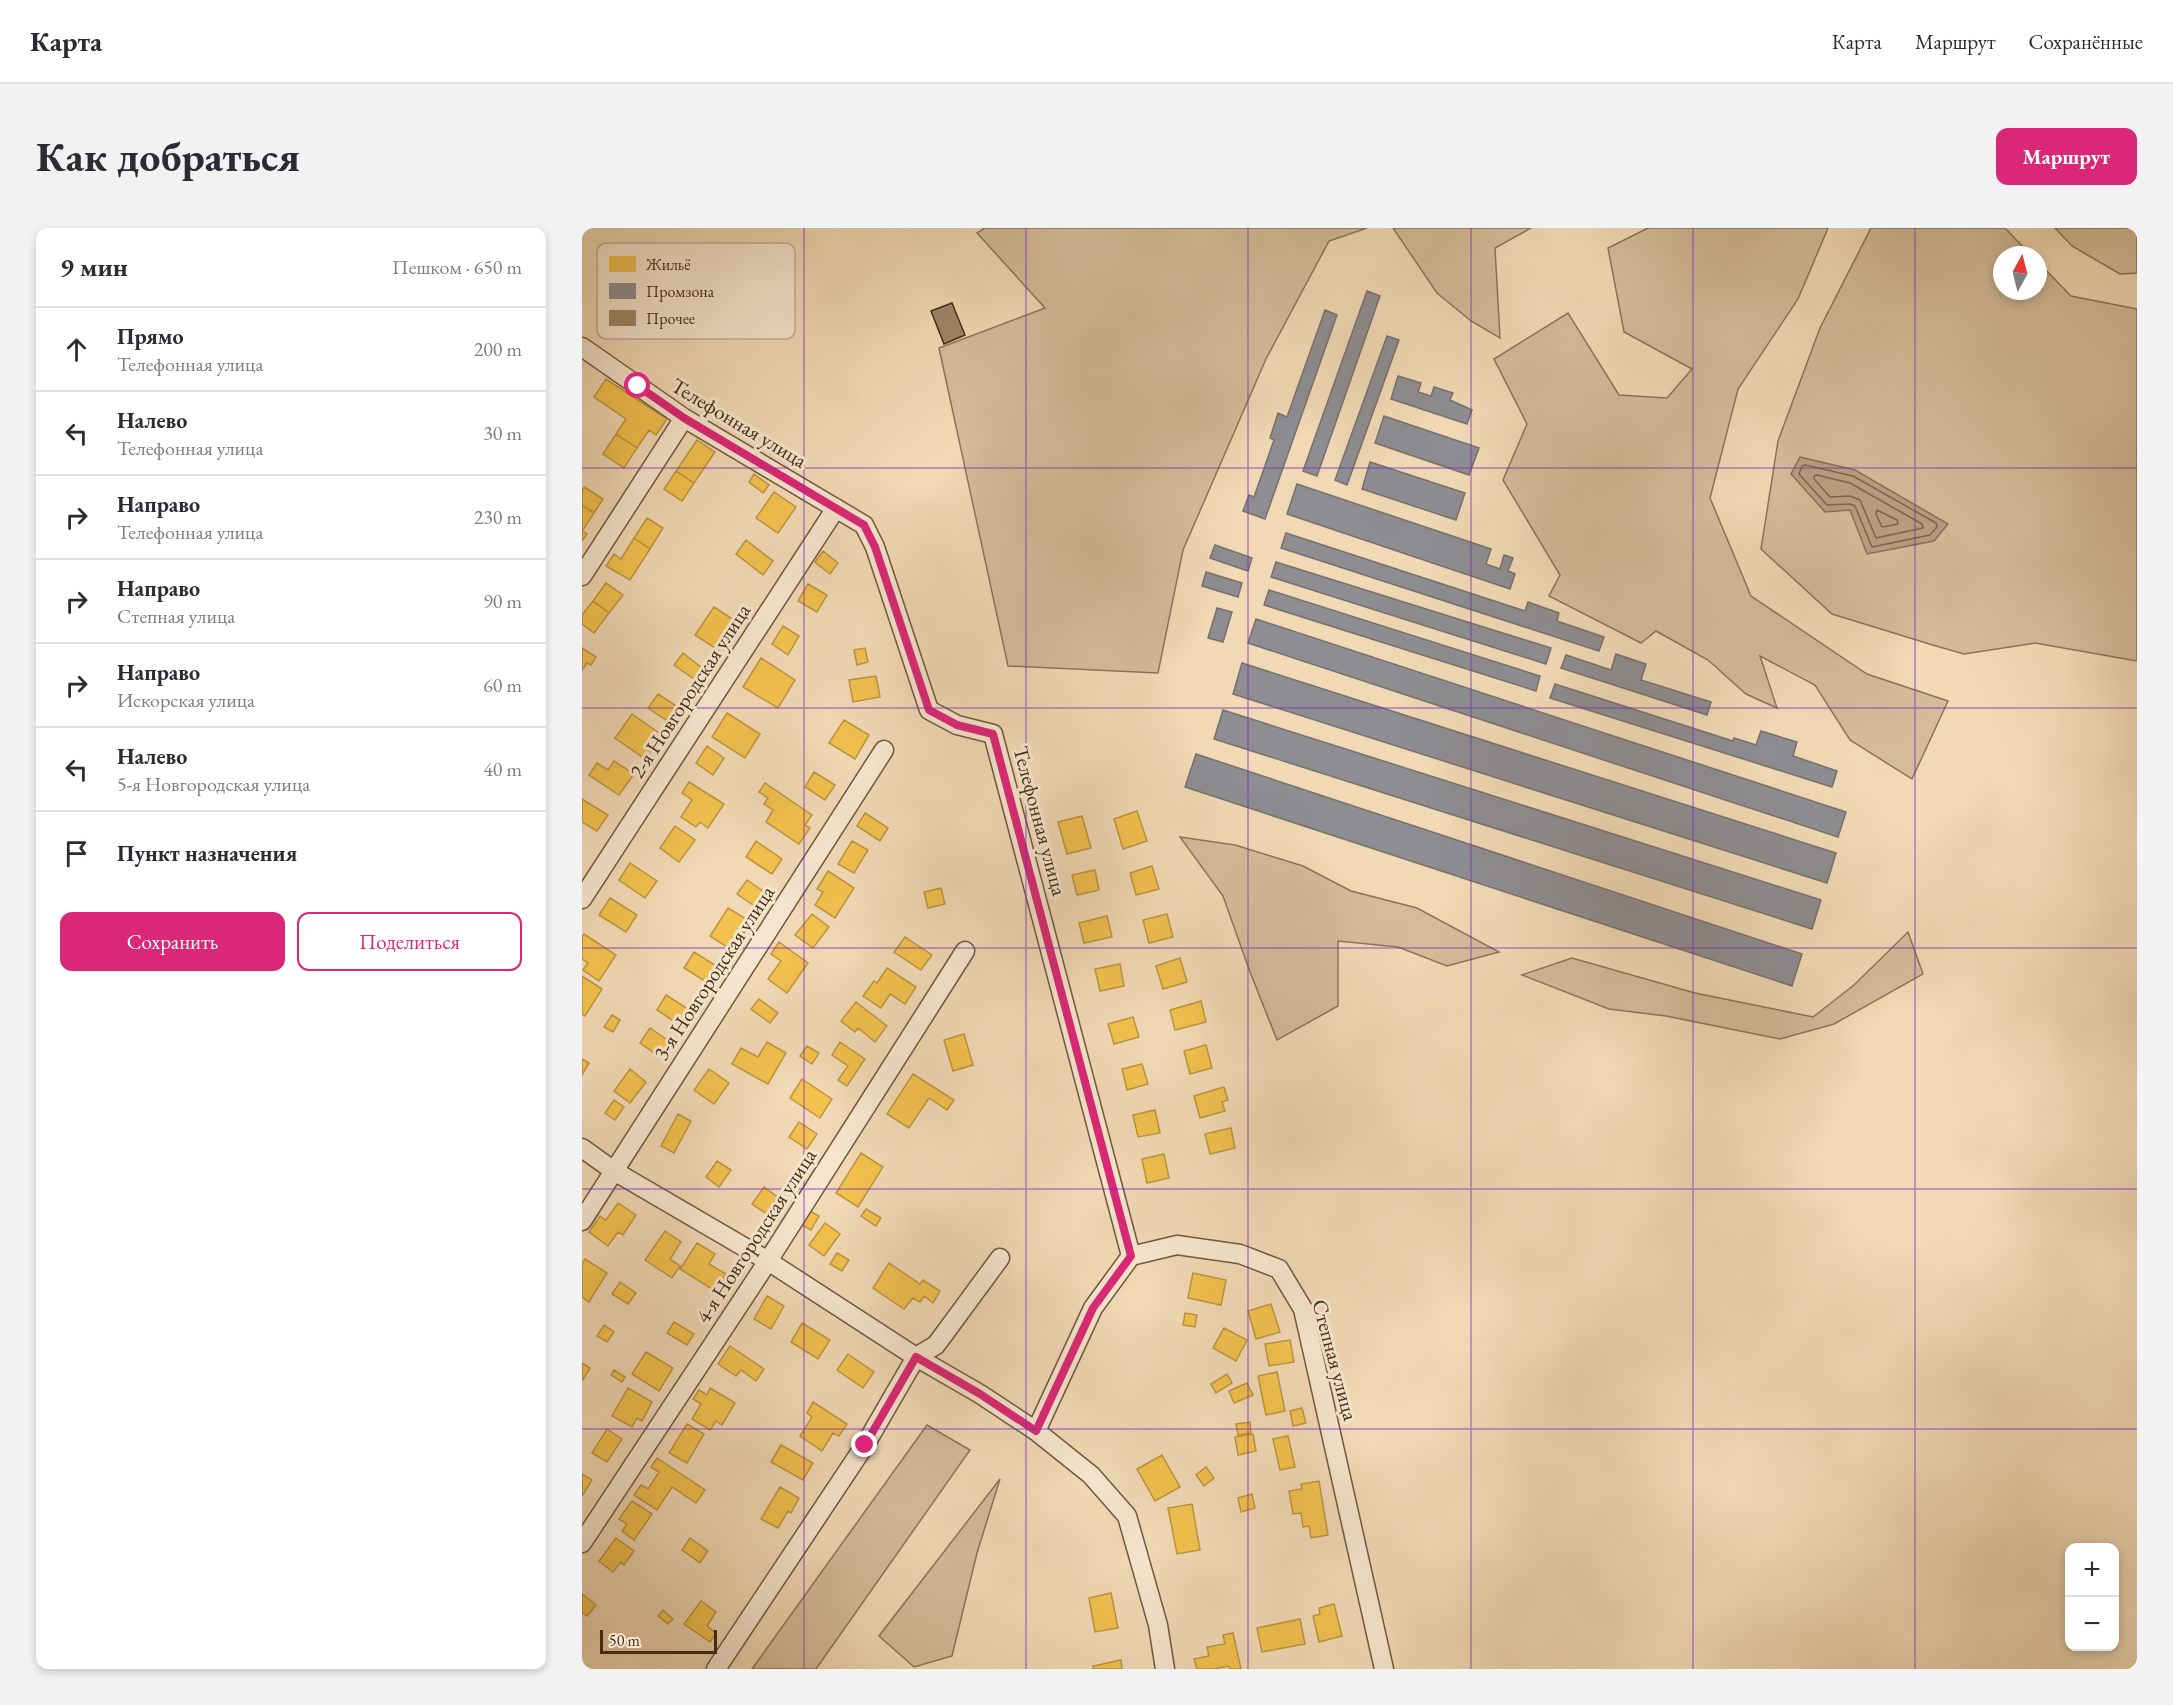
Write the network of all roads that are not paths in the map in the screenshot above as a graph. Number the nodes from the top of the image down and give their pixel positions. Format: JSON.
{"nodes":[{"id":1,"x":582,"y":347,"type":"edge"},
{"id":2,"x":684,"y":418,"type":"junction"},
{"id":3,"x":836,"y":508,"type":"junction"},
{"id":4,"x":582,"y":576,"type":"edge"},
{"id":5,"x":884,"y":750,"type":"dead end"},
{"id":6,"x":582,"y":899,"type":"edge"},
{"id":7,"x":965,"y":951,"type":"dead end"},
{"id":8,"x":582,"y":1149,"type":"edge"},
{"id":9,"x":614,"y":1171,"type":"junction"},
{"id":10,"x":582,"y":1221,"type":"edge"},
{"id":11,"x":1131,"y":1256,"type":"junction"},
{"id":12,"x":1000,"y":1258,"type":"dead end"},
{"id":13,"x":768,"y":1261,"type":"junction"},
{"id":14,"x":916,"y":1357,"type":"junction"},
{"id":15,"x":1036,"y":1431,"type":"junction"},
{"id":16,"x":582,"y":1543,"type":"edge"},
{"id":17,"x":716,"y":1669,"type":"edge"},
{"id":18,"x":1165,"y":1669,"type":"edge"},
{"id":19,"x":1384,"y":1669,"type":"edge"}],
"edges":[{"from":1,"to":2,"type":"street","name":"Телефонная улица"},
{"from":2,"to":3,"type":"street","name":"Телефонная улица"},
{"from":2,"to":4,"type":"street"},
{"from":3,"to":6,"type":"street","name":"2-я Новгородская улица"},
{"from":3,"to":11,"type":"street","name":"Телефонная улица"},
{"from":5,"to":9,"type":"street","name":"3-я Новгородская улица"},
{"from":7,"to":13,"type":"street","name":"4-я Новгородская улица"},
{"from":8,"to":9,"type":"street"},
{"from":9,"to":10,"type":"street","name":"3-я Новгородская улица"},
{"from":9,"to":13,"type":"street"},
{"from":11,"to":15,"type":"street"},
{"from":11,"to":19,"type":"street","name":"Степная улица"},
{"from":12,"to":14,"type":"street"},
{"from":13,"to":14,"type":"street"},
{"from":13,"to":16,"type":"street","name":"4-я Новгородская улица"},
{"from":14,"to":15,"type":"street"},
{"from":14,"to":17,"type":"street"},
{"from":15,"to":18,"type":"street"}]}
